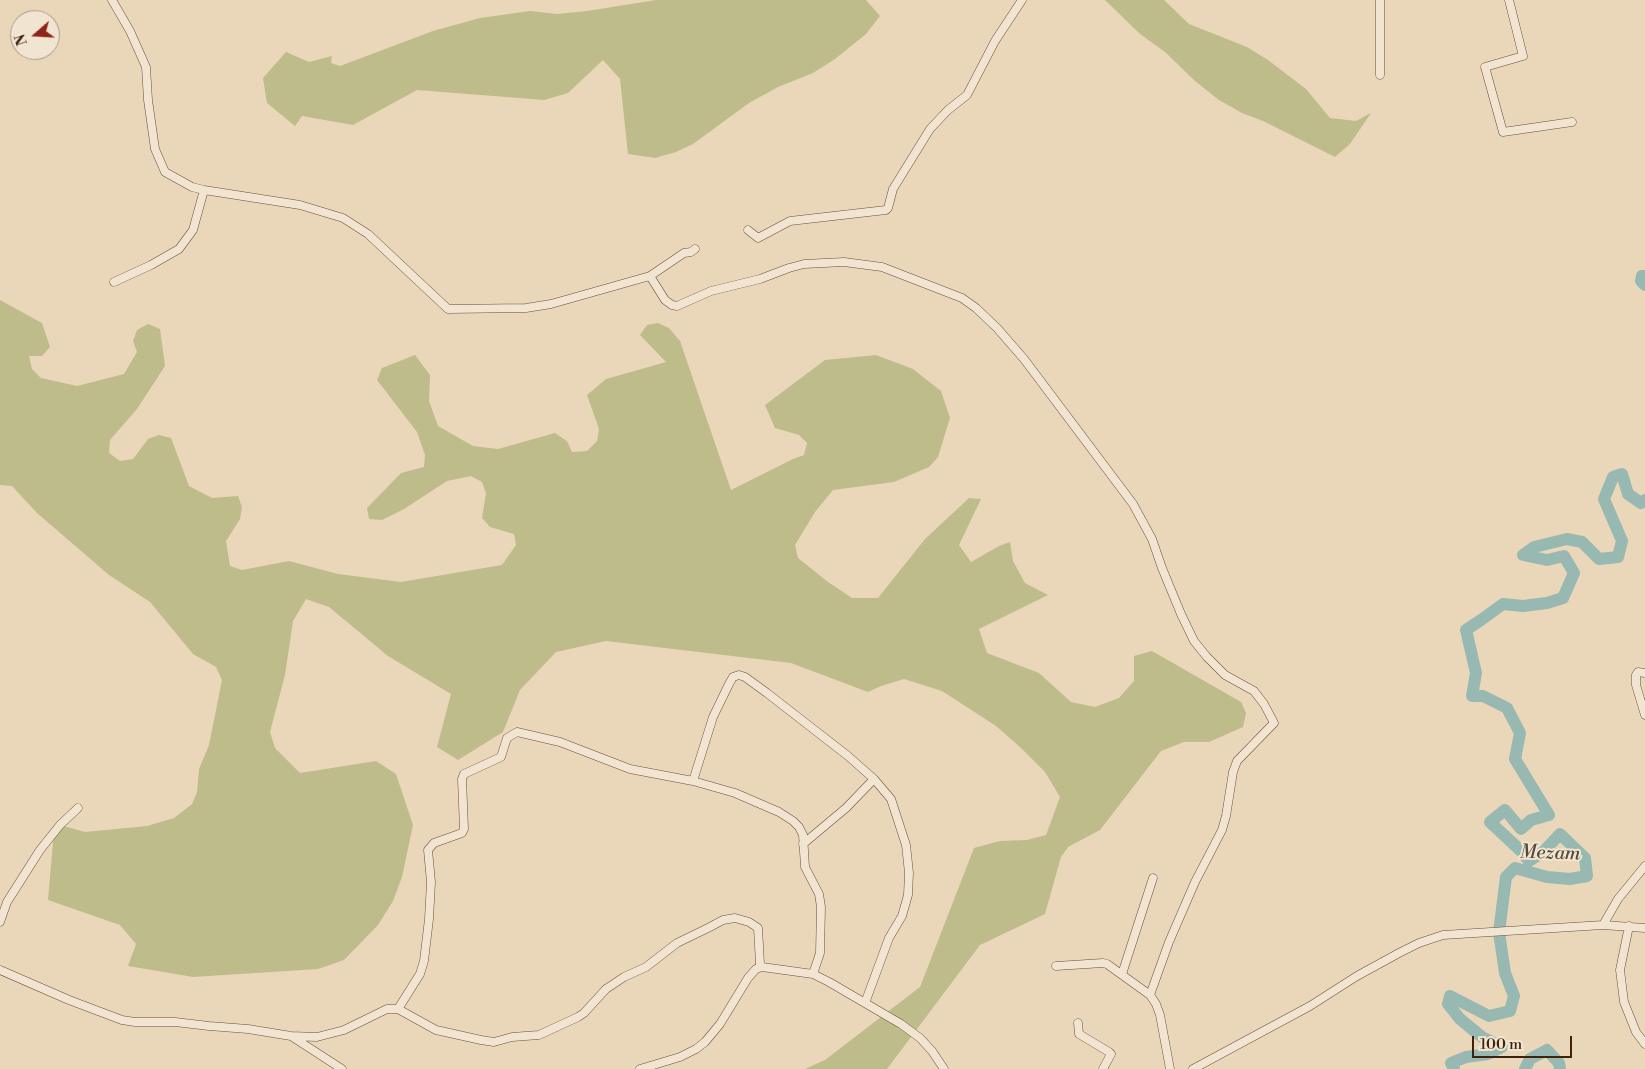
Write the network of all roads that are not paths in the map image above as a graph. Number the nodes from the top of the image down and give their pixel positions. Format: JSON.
{"nodes":[{"id":1,"x":112,"y":0,"type":"edge"},
{"id":2,"x":1022,"y":0,"type":"edge"},
{"id":3,"x":1380,"y":0,"type":"edge"},
{"id":4,"x":1509,"y":0,"type":"edge"},
{"id":5,"x":1380,"y":75,"type":"dead end"},
{"id":6,"x":1572,"y":122,"type":"dead end"},
{"id":7,"x":204,"y":190,"type":"junction"},
{"id":8,"x":748,"y":230,"type":"dead end"},
{"id":9,"x":695,"y":249,"type":"dead end"},
{"id":10,"x":650,"y":276,"type":"junction"},
{"id":11,"x":114,"y":282,"type":"dead end"},
{"id":12,"x":1645,"y":673,"type":"edge"},
{"id":13,"x":1645,"y":715,"type":"edge"},
{"id":14,"x":874,"y":779,"type":"junction"},
{"id":15,"x":693,"y":781,"type":"junction"},
{"id":16,"x":78,"y":808,"type":"dead end"},
{"id":17,"x":803,"y":844,"type":"junction"},
{"id":18,"x":1645,"y":866,"type":"edge"},
{"id":19,"x":1153,"y":878,"type":"dead end"},
{"id":20,"x":0,"y":922,"type":"edge"},
{"id":21,"x":1603,"y":925,"type":"junction"},
{"id":22,"x":1629,"y":926,"type":"junction"},
{"id":23,"x":1645,"y":928,"type":"edge"},
{"id":24,"x":762,"y":966,"type":"junction"},
{"id":25,"x":1056,"y":966,"type":"dead end"},
{"id":26,"x":0,"y":970,"type":"edge"},
{"id":27,"x":814,"y":974,"type":"junction"},
{"id":28,"x":1122,"y":974,"type":"junction"},
{"id":29,"x":1150,"y":996,"type":"junction"},
{"id":30,"x":865,"y":1004,"type":"junction"},
{"id":31,"x":398,"y":1009,"type":"junction"},
{"id":32,"x":1078,"y":1024,"type":"dead end"},
{"id":33,"x":291,"y":1036,"type":"junction"},
{"id":34,"x":1645,"y":1044,"type":"edge"},
{"id":35,"x":342,"y":1069,"type":"edge"},
{"id":36,"x":640,"y":1069,"type":"edge"},
{"id":37,"x":944,"y":1069,"type":"edge"},
{"id":38,"x":1103,"y":1069,"type":"edge"},
{"id":39,"x":1170,"y":1069,"type":"edge"},
{"id":40,"x":1193,"y":1069,"type":"edge"}],
"edges":[{"from":1,"to":7,"type":"street"},
{"from":2,"to":8,"type":"street"},
{"from":3,"to":5,"type":"street"},
{"from":4,"to":6,"type":"street"},
{"from":7,"to":10,"type":"street"},
{"from":7,"to":11,"type":"street"},
{"from":9,"to":10,"type":"street"},
{"from":10,"to":29,"type":"street"},
{"from":12,"to":13,"type":"street"},
{"from":14,"to":15,"type":"street"},
{"from":14,"to":17,"type":"street"},
{"from":14,"to":30,"type":"street"},
{"from":15,"to":17,"type":"street"},
{"from":15,"to":31,"type":"street"},
{"from":16,"to":20,"type":"street"},
{"from":17,"to":27,"type":"street"},
{"from":18,"to":21,"type":"street"},
{"from":19,"to":28,"type":"street"},
{"from":21,"to":22,"type":"street"},
{"from":21,"to":40,"type":"street"},
{"from":22,"to":23,"type":"street"},
{"from":22,"to":34,"type":"street"},
{"from":24,"to":27,"type":"street"},
{"from":24,"to":31,"type":"street"},
{"from":24,"to":36,"type":"street"},
{"from":25,"to":28,"type":"street"},
{"from":26,"to":33,"type":"street"},
{"from":27,"to":30,"type":"street"},
{"from":28,"to":29,"type":"street"},
{"from":29,"to":39,"type":"street"},
{"from":30,"to":37,"type":"street"},
{"from":31,"to":33,"type":"street"},
{"from":32,"to":38,"type":"street"},
{"from":33,"to":35,"type":"street"}]}
